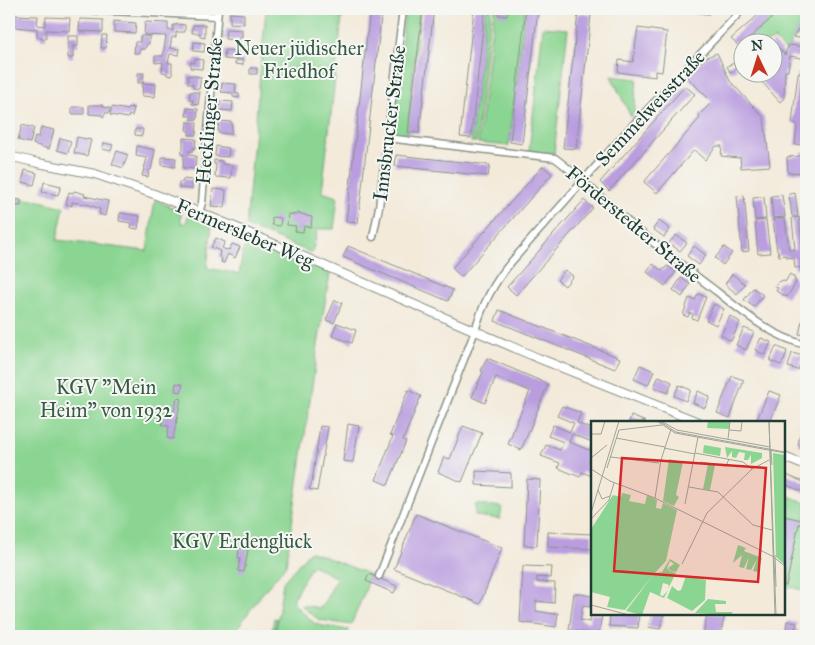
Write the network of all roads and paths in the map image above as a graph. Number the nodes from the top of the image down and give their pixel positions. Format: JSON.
{"nodes":[{"id":1,"x":66,"y":9,"type":"edge"},
{"id":2,"x":218,"y":9,"type":"edge"},
{"id":3,"x":403,"y":9,"type":"edge"},
{"id":4,"x":740,"y":10,"type":"edge"},
{"id":5,"x":217,"y":16,"type":"junction"},
{"id":6,"x":387,"y":138,"type":"junction"},
{"id":7,"x":9,"y":156,"type":"edge"},
{"id":8,"x":583,"y":180,"type":"junction"},
{"id":9,"x":199,"y":212,"type":"junction"},
{"id":10,"x":373,"y":237,"type":"dead end"},
{"id":11,"x":475,"y":331,"type":"junction"},
{"id":12,"x":806,"y":345,"type":"edge"},
{"id":13,"x":695,"y":421,"type":"edge"},
{"id":14,"x":785,"y":457,"type":"edge"},
{"id":15,"x":806,"y":466,"type":"edge"},
{"id":16,"x":379,"y":576,"type":"dead end"}],
"edges":[{"from":1,"to":5,"type":"street"},
{"from":2,"to":5,"type":"street","name":"Hecklinger Straße"},
{"from":3,"to":6,"type":"street","name":"Innsbrucker Straße"},
{"from":4,"to":8,"type":"street","name":"Semmelweisstraße"},
{"from":5,"to":9,"type":"street","name":"Hecklinger Straße"},
{"from":6,"to":8,"type":"street","name":"Förderstedter Straße"},
{"from":6,"to":10,"type":"street","name":"Innsbrucker Straße"},
{"from":7,"to":9,"type":"street","name":"Fermersleber Weg"},
{"from":8,"to":11,"type":"street","name":"Semmelweisstraße"},
{"from":8,"to":12,"type":"street","name":"Förderstedter Straße"},
{"from":9,"to":11,"type":"street","name":"Fermersleber Weg"},
{"from":11,"to":13,"type":"street","name":"Fermersleber Weg"},
{"from":11,"to":16,"type":"street"},
{"from":14,"to":15,"type":"street"}]}
